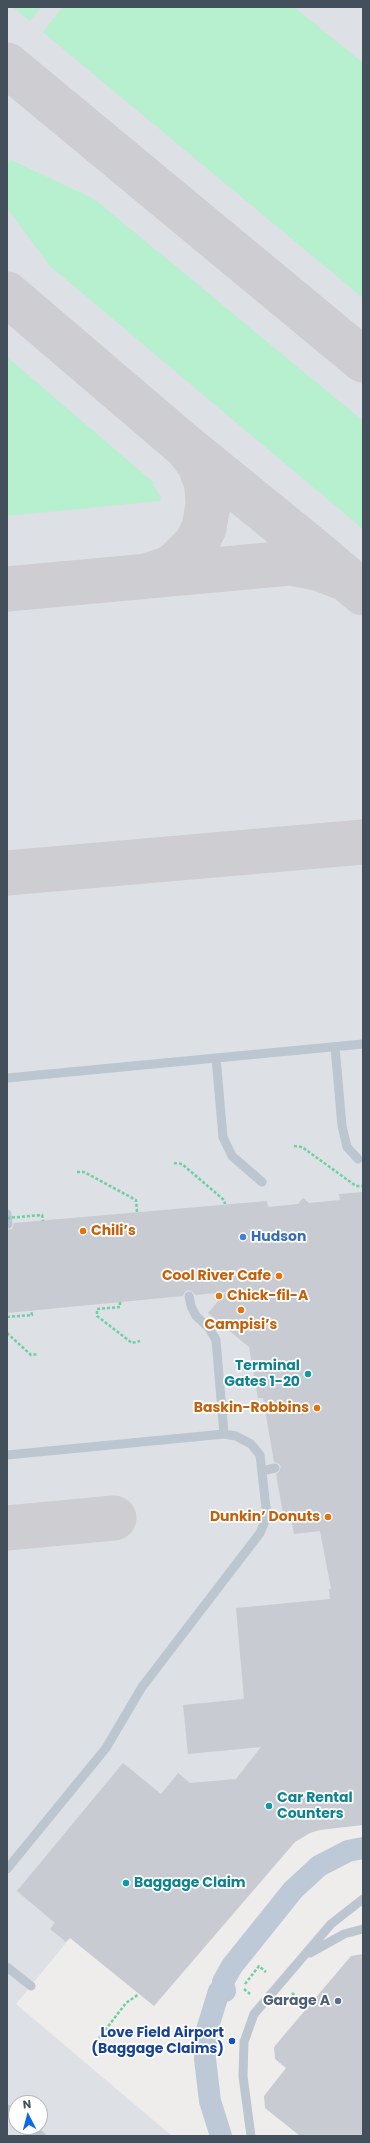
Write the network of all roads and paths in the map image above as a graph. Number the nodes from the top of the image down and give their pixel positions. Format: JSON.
{"nodes":[{"id":1,"x":363,"y":1044,"type":"edge"},
{"id":2,"x":335,"y":1047,"type":"junction"},
{"id":3,"x":216,"y":1058,"type":"junction"},
{"id":4,"x":7,"y":1078,"type":"edge"},
{"id":5,"x":294,"y":1146,"type":"dead end"},
{"id":6,"x":358,"y":1159,"type":"dead end"},
{"id":7,"x":174,"y":1163,"type":"dead end"},
{"id":8,"x":77,"y":1172,"type":"dead end"},
{"id":9,"x":262,"y":1182,"type":"dead end"},
{"id":10,"x":363,"y":1186,"type":"edge"},
{"id":11,"x":225,"y":1204,"type":"dead end"},
{"id":12,"x":137,"y":1212,"type":"dead end"},
{"id":13,"x":7,"y":1214,"type":"edge"},
{"id":14,"x":8,"y":1221,"type":"edge"},
{"id":15,"x":42,"y":1221,"type":"dead end"},
{"id":16,"x":189,"y":1296,"type":"dead end"},
{"id":17,"x":120,"y":1302,"type":"dead end"},
{"id":18,"x":31,"y":1310,"type":"dead end"},
{"id":19,"x":7,"y":1317,"type":"edge"},
{"id":20,"x":7,"y":1333,"type":"edge"},
{"id":21,"x":140,"y":1342,"type":"dead end"},
{"id":22,"x":38,"y":1354,"type":"dead end"},
{"id":23,"x":224,"y":1434,"type":"junction"},
{"id":24,"x":7,"y":1455,"type":"edge"},
{"id":25,"x":275,"y":1468,"type":"dead end"},
{"id":26,"x":262,"y":1471,"type":"junction"},
{"id":27,"x":363,"y":1848,"type":"edge"},
{"id":28,"x":7,"y":1870,"type":"edge"},
{"id":29,"x":363,"y":1900,"type":"edge"},
{"id":30,"x":363,"y":1929,"type":"edge"},
{"id":31,"x":304,"y":1956,"type":"junction"},
{"id":32,"x":7,"y":1967,"type":"edge"},
{"id":33,"x":266,"y":1972,"type":"dead end"},
{"id":34,"x":31,"y":1986,"type":"dead end"},
{"id":35,"x":292,"y":1993,"type":"dead end"},
{"id":36,"x":139,"y":1994,"type":"dead end"},
{"id":37,"x":250,"y":1994,"type":"dead end"},
{"id":38,"x":308,"y":2006,"type":"dead end"},
{"id":39,"x":96,"y":2042,"type":"dead end"},
{"id":40,"x":221,"y":2136,"type":"edge"},
{"id":41,"x":252,"y":2136,"type":"edge"}],
"edges":[{"from":1,"to":2,"type":"lane"},
{"from":2,"to":3,"type":"lane"},
{"from":2,"to":6,"type":"lane"},
{"from":3,"to":4,"type":"lane"},
{"from":3,"to":9,"type":"lane"},
{"from":5,"to":10,"type":"path"},
{"from":7,"to":11,"type":"path"},
{"from":8,"to":12,"type":"path"},
{"from":13,"to":14,"type":"lane"},
{"from":14,"to":15,"type":"path","bridge":true},
{"from":16,"to":23,"type":"lane"},
{"from":17,"to":21,"type":"path"},
{"from":18,"to":19,"type":"path"},
{"from":20,"to":22,"type":"path"},
{"from":23,"to":24,"type":"lane"},
{"from":23,"to":26,"type":"lane"},
{"from":25,"to":26,"type":"lane"},
{"from":26,"to":28,"type":"lane"},
{"from":27,"to":40,"type":"main road"},
{"from":29,"to":31,"type":"lane"},
{"from":30,"to":31,"type":"lane"},
{"from":31,"to":41,"type":"lane"},
{"from":32,"to":34,"type":"lane"},
{"from":33,"to":37,"type":"path"},
{"from":35,"to":38,"type":"path"},
{"from":36,"to":39,"type":"path"}]}
